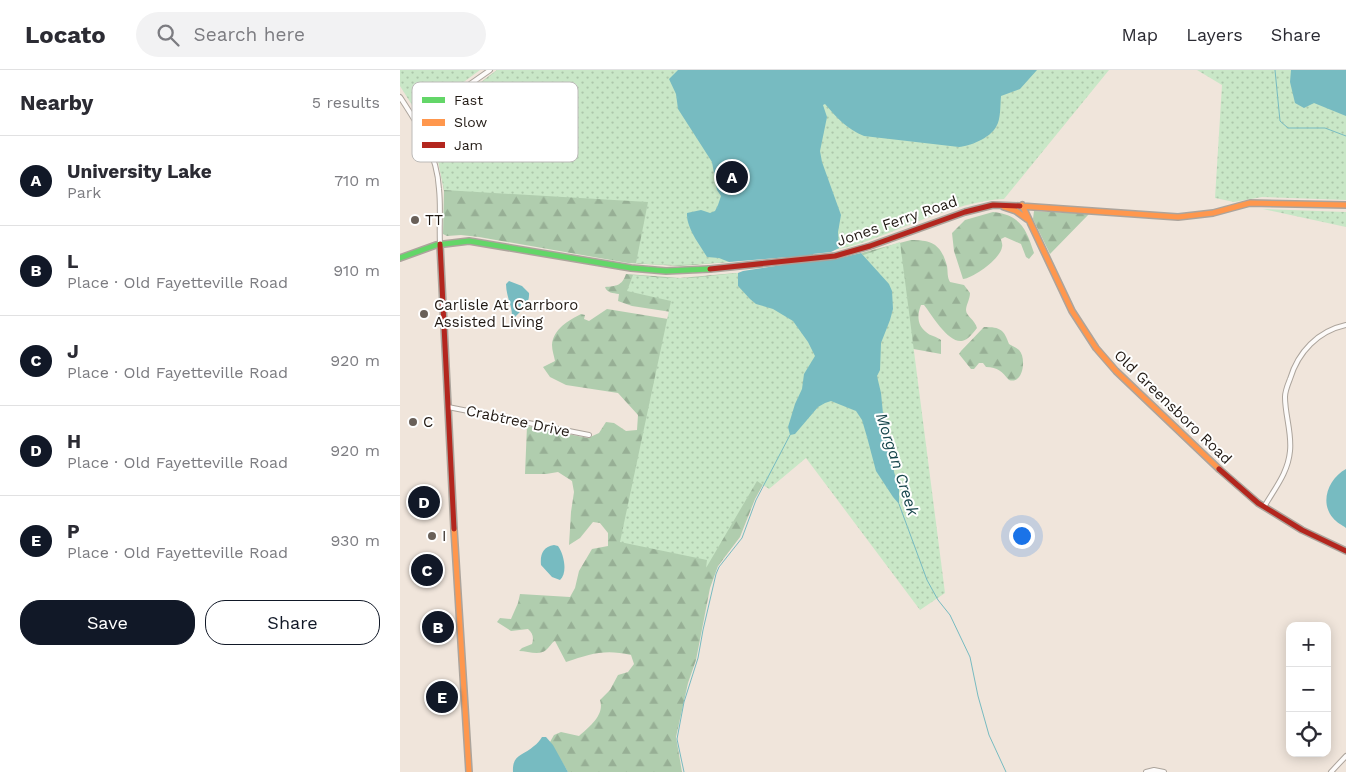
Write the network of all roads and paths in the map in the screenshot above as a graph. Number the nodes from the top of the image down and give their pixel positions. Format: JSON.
{"nodes":[{"id":1,"x":490,"y":70,"type":"edge"},
{"id":2,"x":473,"y":82,"type":"edge"},
{"id":3,"x":400,"y":97,"type":"edge"},
{"id":4,"x":412,"y":115,"type":"edge"},
{"id":5,"x":434,"y":162,"type":"edge"},
{"id":6,"x":993,"y":205,"type":"junction"},
{"id":7,"x":1022,"y":205,"type":"junction"},
{"id":8,"x":1346,"y":205,"type":"edge"},
{"id":9,"x":1030,"y":221,"type":"junction"},
{"id":10,"x":440,"y":244,"type":"junction"},
{"id":11,"x":400,"y":258,"type":"edge"},
{"id":12,"x":1346,"y":325,"type":"edge"},
{"id":13,"x":448,"y":407,"type":"junction"},
{"id":14,"x":589,"y":435,"type":"dead end"},
{"id":15,"x":1264,"y":506,"type":"junction"},
{"id":16,"x":1346,"y":551,"type":"edge"},
{"id":17,"x":1346,"y":756,"type":"edge"},
{"id":18,"x":469,"y":772,"type":"edge"},
{"id":19,"x":1146,"y":772,"type":"edge"},
{"id":20,"x":1164,"y":772,"type":"edge"},
{"id":21,"x":1331,"y":772,"type":"edge"}],
"edges":[{"from":1,"to":2,"type":"street"},
{"from":3,"to":4,"type":"street"},
{"from":5,"to":10,"type":"street"},
{"from":6,"to":7,"type":"street","name":"Jones Ferry Road"},
{"from":6,"to":9,"type":"street"},
{"from":6,"to":10,"type":"street","name":"Jones Ferry Road"},
{"from":7,"to":8,"type":"street","name":"Jones Ferry Road"},
{"from":7,"to":9,"type":"street","name":"Old Greensboro Road"},
{"from":9,"to":15,"type":"street","name":"Old Greensboro Road"},
{"from":10,"to":11,"type":"street","name":"Jones Ferry Road"},
{"from":10,"to":13,"type":"street"},
{"from":12,"to":15,"type":"street"},
{"from":13,"to":14,"type":"street","name":"Crabtree Drive"},
{"from":13,"to":18,"type":"street"},
{"from":15,"to":16,"type":"street","name":"Old Greensboro Road"},
{"from":17,"to":21,"type":"street"},
{"from":19,"to":20,"type":"street"}]}
